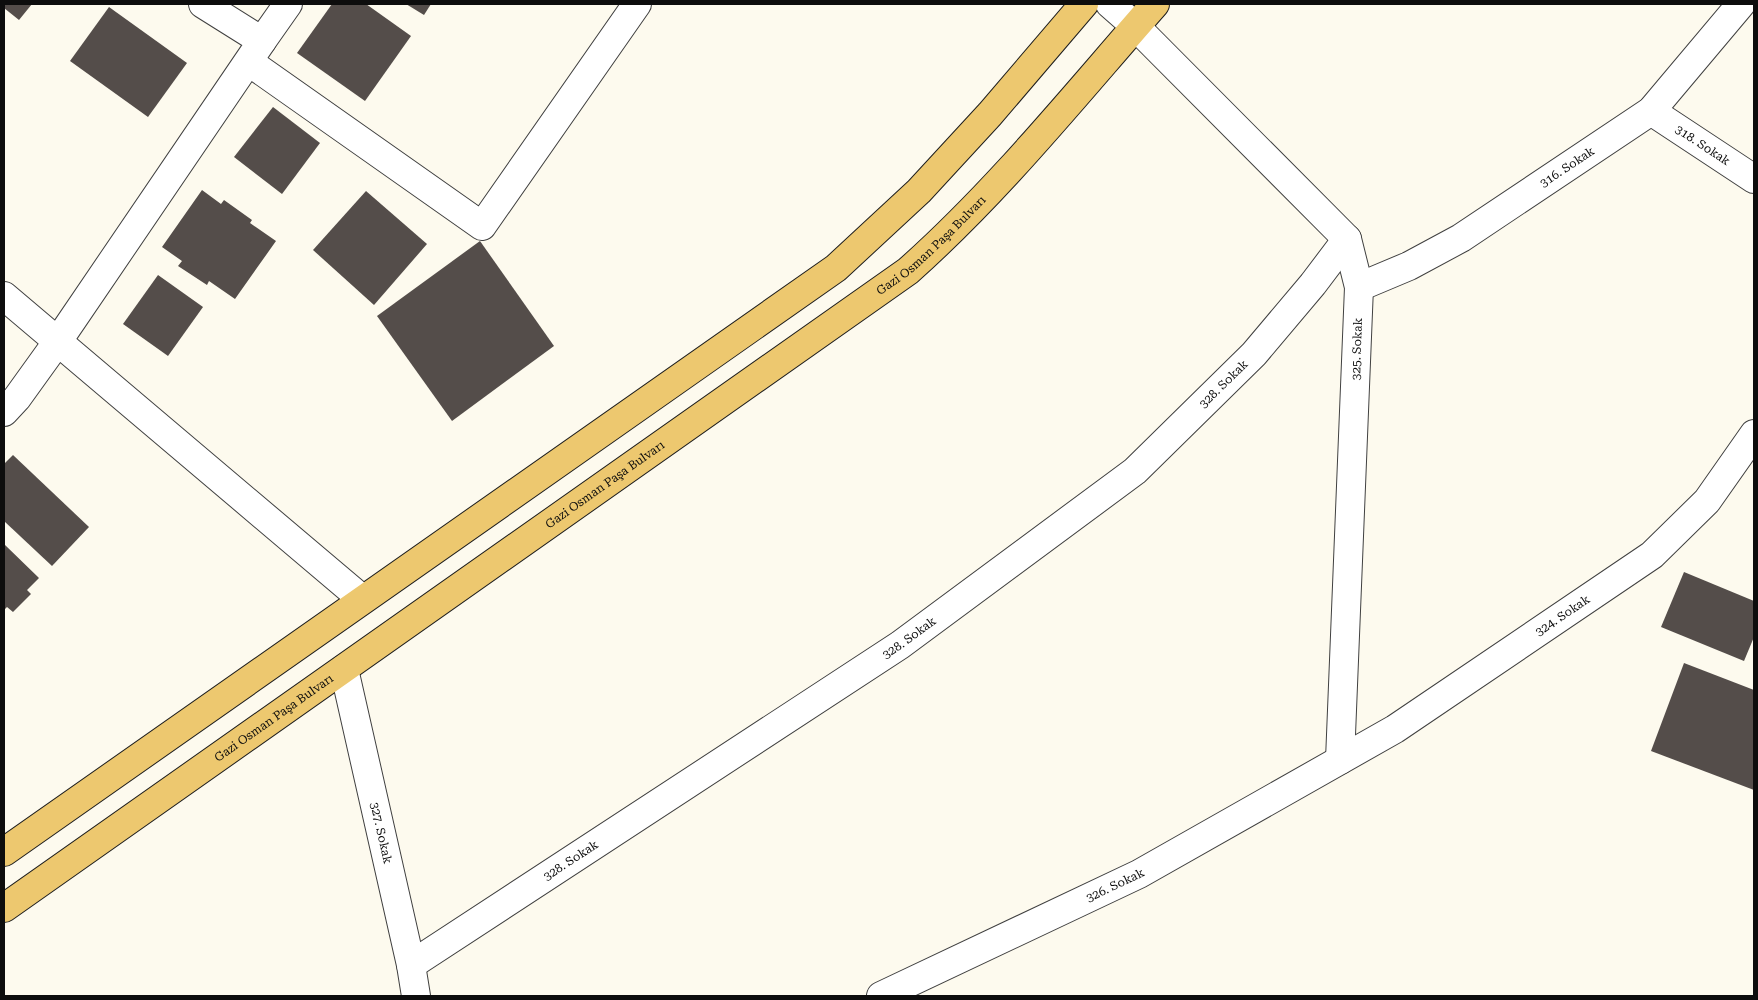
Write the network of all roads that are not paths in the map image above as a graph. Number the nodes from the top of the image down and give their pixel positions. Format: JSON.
{"nodes":[{"id":1,"x":203,"y":4,"type":"edge"},
{"id":2,"x":288,"y":4,"type":"edge"},
{"id":3,"x":637,"y":4,"type":"edge"},
{"id":4,"x":1084,"y":4,"type":"edge"},
{"id":5,"x":1110,"y":4,"type":"edge"},
{"id":6,"x":1155,"y":4,"type":"edge"},
{"id":7,"x":1741,"y":4,"type":"edge"},
{"id":8,"x":1135,"y":26,"type":"junction"},
{"id":9,"x":256,"y":52,"type":"junction"},
{"id":10,"x":1651,"y":111,"type":"junction"},
{"id":11,"x":1754,"y":179,"type":"edge"},
{"id":12,"x":1347,"y":239,"type":"junction"},
{"id":13,"x":1359,"y":287,"type":"junction"},
{"id":14,"x":4,"y":296,"type":"edge"},
{"id":15,"x":58,"y":341,"type":"junction"},
{"id":16,"x":4,"y":412,"type":"edge"},
{"id":17,"x":1754,"y":434,"type":"edge"},
{"id":18,"x":362,"y":599,"type":"junction"},
{"id":19,"x":344,"y":669,"type":"junction"},
{"id":20,"x":1340,"y":760,"type":"junction"},
{"id":21,"x":4,"y":852,"type":"edge"},
{"id":22,"x":4,"y":908,"type":"edge"},
{"id":23,"x":411,"y":965,"type":"junction"},
{"id":24,"x":416,"y":996,"type":"edge"},
{"id":25,"x":881,"y":996,"type":"edge"}],
"edges":[{"from":1,"to":9,"type":"street"},
{"from":2,"to":9,"type":"street"},
{"from":3,"to":9,"type":"street"},
{"from":4,"to":18,"type":"main road"},
{"from":5,"to":8,"type":"street"},
{"from":6,"to":8,"type":"main road","name":"Gazi Osman Paşa Bulvarı"},
{"from":7,"to":10,"type":"street","name":"316. Sokak"},
{"from":8,"to":12,"type":"street"},
{"from":8,"to":19,"type":"main road","name":"Gazi Osman Paşa Bulvarı"},
{"from":9,"to":15,"type":"street"},
{"from":10,"to":11,"type":"street","name":"318. Sokak"},
{"from":10,"to":13,"type":"street","name":"316. Sokak"},
{"from":12,"to":13,"type":"street","name":"325. Sokak"},
{"from":12,"to":23,"type":"street","name":"328. Sokak"},
{"from":13,"to":20,"type":"street","name":"325. Sokak"},
{"from":14,"to":15,"type":"street"},
{"from":15,"to":16,"type":"street"},
{"from":15,"to":18,"type":"street"},
{"from":17,"to":20,"type":"street","name":"324. Sokak"},
{"from":18,"to":21,"type":"main road"},
{"from":19,"to":22,"type":"main road","name":"Gazi Osman Paşa Bulvarı"},
{"from":19,"to":23,"type":"street","name":"327. Sokak"},
{"from":20,"to":25,"type":"street","name":"326. Sokak"},
{"from":23,"to":24,"type":"street","name":"327. Sokak"}]}
